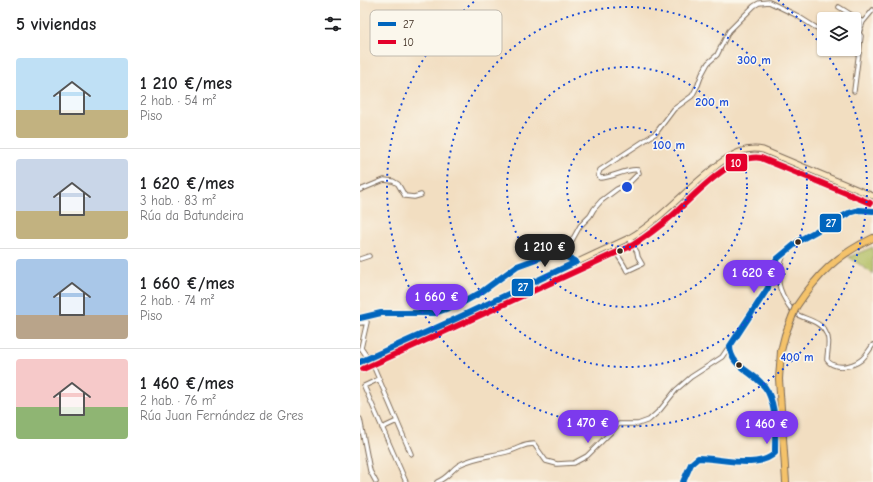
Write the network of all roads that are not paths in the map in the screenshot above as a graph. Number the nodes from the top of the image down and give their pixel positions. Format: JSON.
{"nodes":[{"id":1,"x":839,"y":7,"type":"dead end"},
{"id":2,"x":873,"y":10,"type":"edge"},
{"id":3,"x":863,"y":22,"type":"junction"},
{"id":4,"x":817,"y":28,"type":"edge"},
{"id":5,"x":861,"y":28,"type":"edge"},
{"id":6,"x":858,"y":56,"type":"edge"},
{"id":7,"x":854,"y":91,"type":"dead end"},
{"id":8,"x":360,"y":190,"type":"edge"},
{"id":9,"x":421,"y":195,"type":"dead end"},
{"id":10,"x":873,"y":196,"type":"edge"},
{"id":11,"x":873,"y":211,"type":"edge"},
{"id":12,"x":629,"y":238,"type":"junction"},
{"id":13,"x":873,"y":238,"type":"edge"},
{"id":14,"x":612,"y":246,"type":"junction"},
{"id":15,"x":786,"y":251,"type":"junction"},
{"id":16,"x":564,"y":255,"type":"junction"},
{"id":17,"x":369,"y":256,"type":"dead end"},
{"id":18,"x":360,"y":259,"type":"edge"},
{"id":19,"x":576,"y":262,"type":"junction"},
{"id":20,"x":360,"y":318,"type":"edge"},
{"id":21,"x":360,"y":323,"type":"edge"},
{"id":22,"x":873,"y":345,"type":"edge"},
{"id":23,"x":730,"y":346,"type":"junction"},
{"id":24,"x":369,"y":358,"type":"junction"},
{"id":25,"x":360,"y":362,"type":"edge"},
{"id":26,"x":379,"y":379,"type":"junction"},
{"id":27,"x":360,"y":419,"type":"edge"},
{"id":28,"x":782,"y":420,"type":"junction"},
{"id":29,"x":397,"y":421,"type":"junction"},
{"id":30,"x":382,"y":428,"type":"junction"},
{"id":31,"x":411,"y":454,"type":"dead end"},
{"id":32,"x":376,"y":482,"type":"edge"},
{"id":33,"x":406,"y":482,"type":"edge"},
{"id":34,"x":437,"y":482,"type":"edge"},
{"id":35,"x":684,"y":482,"type":"edge"},
{"id":36,"x":785,"y":482,"type":"edge"},
{"id":37,"x":789,"y":482,"type":"edge"}],
"edges":[{"from":1,"to":3,"type":"street"},
{"from":2,"to":3,"type":"street"},
{"from":3,"to":5,"type":"street"},
{"from":4,"to":16,"type":"street"},
{"from":6,"to":7,"type":"street"},
{"from":8,"to":9,"type":"street"},
{"from":10,"to":12,"type":"street"},
{"from":11,"to":15,"type":"street"},
{"from":12,"to":14,"type":"street"},
{"from":12,"to":14,"type":"street"},
{"from":13,"to":28,"type":"highway","bridge":true},
{"from":14,"to":19,"type":"street"},
{"from":15,"to":22,"type":"street"},
{"from":15,"to":23,"type":"street"},
{"from":16,"to":19,"type":"street"},
{"from":16,"to":20,"type":"street"},
{"from":17,"to":18,"type":"street"},
{"from":19,"to":24,"type":"street"},
{"from":21,"to":24,"type":"street"},
{"from":23,"to":34,"type":"street"},
{"from":23,"to":35,"type":"street"},
{"from":24,"to":25,"type":"street"},
{"from":24,"to":26,"type":"street"},
{"from":26,"to":29,"type":"street"},
{"from":26,"to":30,"type":"street"},
{"from":27,"to":32,"type":"street"},
{"from":28,"to":36,"type":"highway"},
{"from":28,"to":37,"type":"highway"},
{"from":29,"to":30,"type":"street"},
{"from":29,"to":31,"type":"street"},
{"from":30,"to":33,"type":"street"}]}
